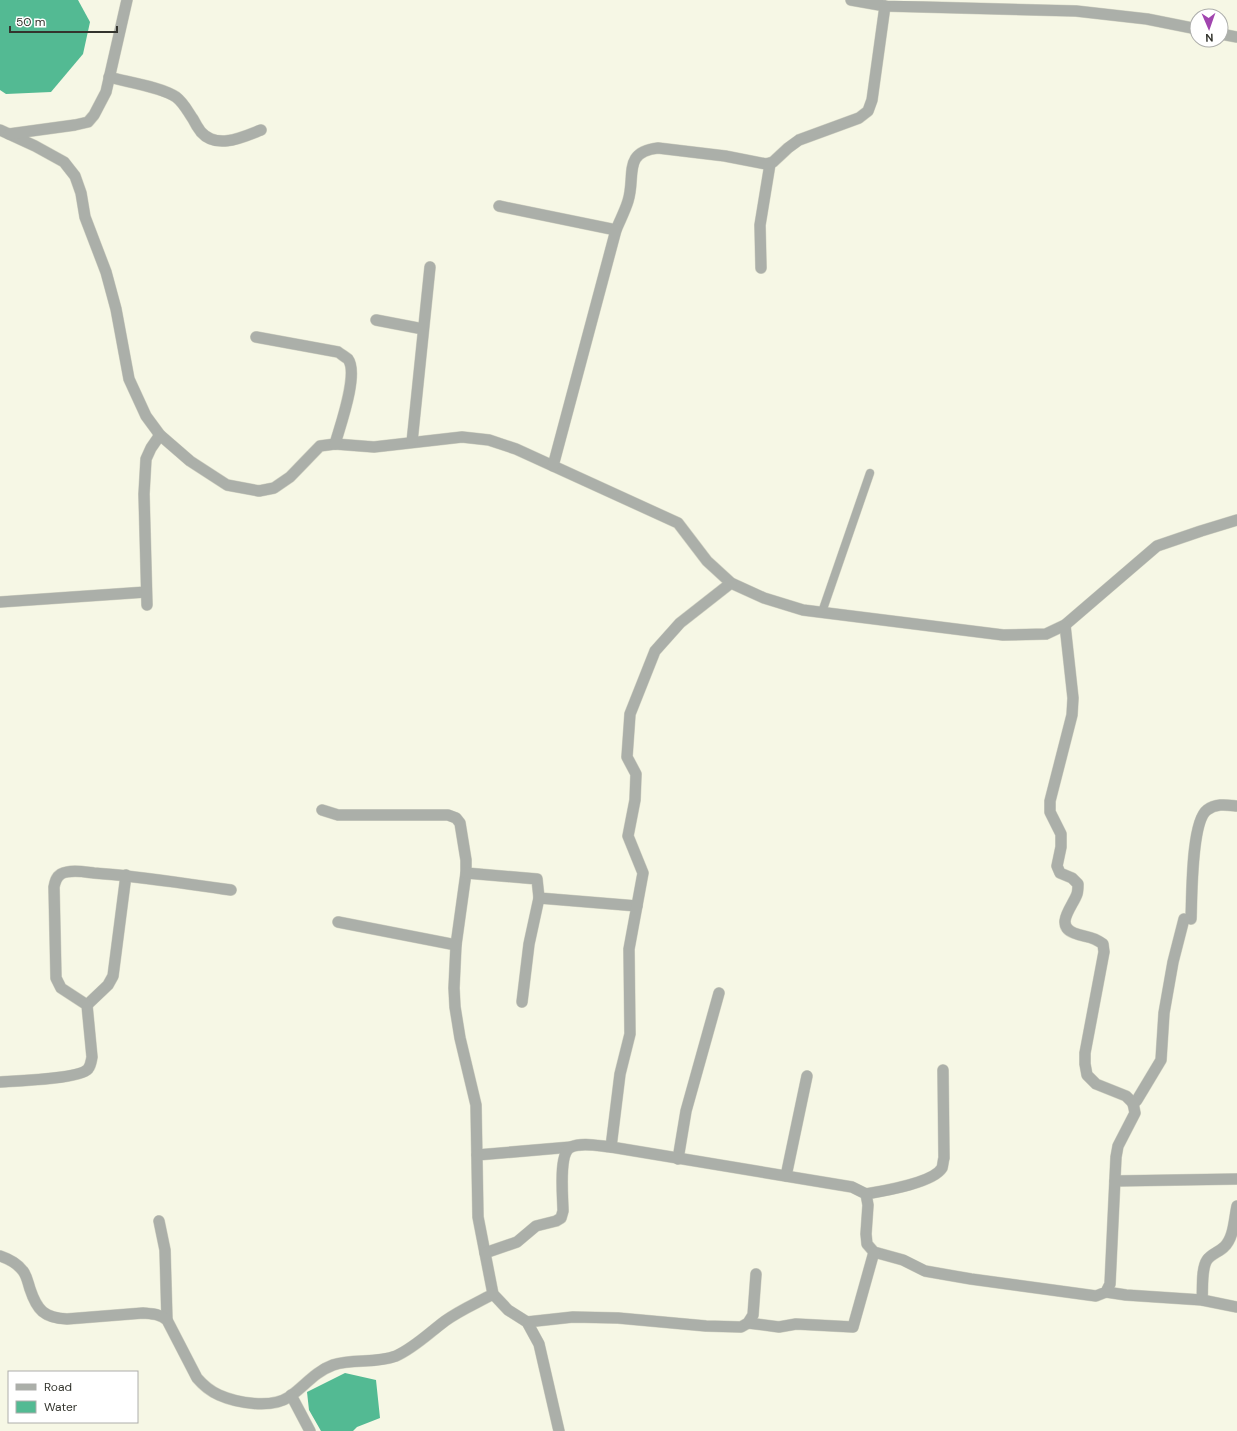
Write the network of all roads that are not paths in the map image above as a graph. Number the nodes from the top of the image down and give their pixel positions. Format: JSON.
{"nodes":[{"id":1,"x":126,"y":0,"type":"edge"},
{"id":2,"x":851,"y":0,"type":"edge"},
{"id":3,"x":1019,"y":5,"type":"edge"},
{"id":4,"x":885,"y":6,"type":"junction"},
{"id":5,"x":1189,"y":27,"type":"edge"},
{"id":6,"x":109,"y":77,"type":"junction"},
{"id":7,"x":261,"y":130,"type":"dead end"},
{"id":8,"x":4,"y":132,"type":"edge"},
{"id":9,"x":770,"y":164,"type":"junction"},
{"id":10,"x":499,"y":206,"type":"dead end"},
{"id":11,"x":616,"y":230,"type":"junction"},
{"id":12,"x":430,"y":267,"type":"dead end"},
{"id":13,"x":761,"y":268,"type":"dead end"},
{"id":14,"x":376,"y":320,"type":"dead end"},
{"id":15,"x":423,"y":329,"type":"junction"},
{"id":16,"x":256,"y":337,"type":"dead end"},
{"id":17,"x":160,"y":435,"type":"junction"},
{"id":18,"x":412,"y":442,"type":"junction"},
{"id":19,"x":335,"y":444,"type":"junction"},
{"id":20,"x":553,"y":466,"type":"junction"},
{"id":21,"x":870,"y":472,"type":"dead end"},
{"id":22,"x":1237,"y":520,"type":"edge"},
{"id":23,"x":731,"y":583,"type":"junction"},
{"id":24,"x":146,"y":592,"type":"junction"},
{"id":25,"x":0,"y":602,"type":"edge"},
{"id":26,"x":147,"y":605,"type":"dead end"},
{"id":27,"x":822,"y":612,"type":"junction"},
{"id":28,"x":1065,"y":625,"type":"junction"},
{"id":29,"x":1237,"y":806,"type":"edge"},
{"id":30,"x":322,"y":810,"type":"dead end"},
{"id":31,"x":466,"y":873,"type":"junction"},
{"id":32,"x":126,"y":875,"type":"junction"},
{"id":33,"x":231,"y":890,"type":"dead end"},
{"id":34,"x":539,"y":898,"type":"junction"},
{"id":35,"x":637,"y":906,"type":"junction"},
{"id":36,"x":338,"y":922,"type":"dead end"},
{"id":37,"x":456,"y":945,"type":"junction"},
{"id":38,"x":719,"y":993,"type":"dead end"},
{"id":39,"x":522,"y":1002,"type":"dead end"},
{"id":40,"x":87,"y":1005,"type":"junction"},
{"id":41,"x":943,"y":1070,"type":"dead end"},
{"id":42,"x":807,"y":1076,"type":"dead end"},
{"id":43,"x":0,"y":1082,"type":"edge"},
{"id":44,"x":1133,"y":1104,"type":"junction"},
{"id":45,"x":571,"y":1147,"type":"junction"},
{"id":46,"x":611,"y":1147,"type":"junction"},
{"id":47,"x":477,"y":1155,"type":"junction"},
{"id":48,"x":678,"y":1159,"type":"junction"},
{"id":49,"x":786,"y":1176,"type":"junction"},
{"id":50,"x":1237,"y":1179,"type":"edge"},
{"id":51,"x":1115,"y":1181,"type":"junction"},
{"id":52,"x":866,"y":1194,"type":"junction"},
{"id":53,"x":1237,"y":1206,"type":"edge"},
{"id":54,"x":159,"y":1221,"type":"dead end"},
{"id":55,"x":874,"y":1252,"type":"junction"},
{"id":56,"x":484,"y":1253,"type":"junction"},
{"id":57,"x":0,"y":1256,"type":"edge"},
{"id":58,"x":756,"y":1274,"type":"dead end"},
{"id":59,"x":1106,"y":1292,"type":"junction"},
{"id":60,"x":493,"y":1294,"type":"junction"},
{"id":61,"x":1202,"y":1300,"type":"junction"},
{"id":62,"x":1237,"y":1307,"type":"edge"},
{"id":63,"x":167,"y":1320,"type":"junction"},
{"id":64,"x":526,"y":1322,"type":"junction"},
{"id":65,"x":748,"y":1323,"type":"junction"},
{"id":66,"x":291,"y":1396,"type":"junction"},
{"id":67,"x":310,"y":1431,"type":"edge"},
{"id":68,"x":559,"y":1431,"type":"edge"}],
"edges":[{"from":1,"to":6,"type":"street"},
{"from":2,"to":4,"type":"street"},
{"from":3,"to":4,"type":"street"},
{"from":3,"to":5,"type":"street"},
{"from":4,"to":9,"type":"street"},
{"from":6,"to":7,"type":"street"},
{"from":6,"to":8,"type":"street"},
{"from":8,"to":17,"type":"street"},
{"from":9,"to":11,"type":"street"},
{"from":9,"to":13,"type":"street"},
{"from":10,"to":11,"type":"street"},
{"from":11,"to":20,"type":"street"},
{"from":12,"to":15,"type":"street"},
{"from":14,"to":15,"type":"street"},
{"from":15,"to":18,"type":"street"},
{"from":16,"to":19,"type":"street"},
{"from":17,"to":19,"type":"street"},
{"from":17,"to":24,"type":"street"},
{"from":18,"to":19,"type":"street"},
{"from":18,"to":20,"type":"street"},
{"from":20,"to":23,"type":"street"},
{"from":21,"to":27,"type":"lane"},
{"from":22,"to":28,"type":"street"},
{"from":23,"to":27,"type":"street"},
{"from":23,"to":35,"type":"street"},
{"from":24,"to":25,"type":"street"},
{"from":24,"to":26,"type":"street"},
{"from":27,"to":28,"type":"street"},
{"from":28,"to":44,"type":"street"},
{"from":29,"to":44,"type":"street"},
{"from":30,"to":31,"type":"street"},
{"from":31,"to":34,"type":"street"},
{"from":31,"to":37,"type":"street"},
{"from":32,"to":33,"type":"street"},
{"from":32,"to":40,"type":"street"},
{"from":32,"to":40,"type":"street"},
{"from":34,"to":35,"type":"street"},
{"from":34,"to":39,"type":"street"},
{"from":35,"to":46,"type":"street"},
{"from":36,"to":37,"type":"street"},
{"from":37,"to":47,"type":"street"},
{"from":38,"to":48,"type":"street"},
{"from":40,"to":43,"type":"street"},
{"from":41,"to":52,"type":"street"},
{"from":42,"to":49,"type":"street"},
{"from":44,"to":51,"type":"street"},
{"from":45,"to":46,"type":"street"},
{"from":45,"to":47,"type":"street"},
{"from":45,"to":56,"type":"street"},
{"from":46,"to":48,"type":"street"},
{"from":47,"to":56,"type":"street"},
{"from":48,"to":49,"type":"street"},
{"from":49,"to":52,"type":"street"},
{"from":50,"to":51,"type":"street"},
{"from":51,"to":59,"type":"street"},
{"from":52,"to":55,"type":"street"},
{"from":53,"to":61,"type":"street"},
{"from":54,"to":63,"type":"street"},
{"from":55,"to":59,"type":"street"},
{"from":55,"to":65,"type":"street"},
{"from":56,"to":60,"type":"street"},
{"from":57,"to":63,"type":"street"},
{"from":58,"to":65,"type":"street"},
{"from":59,"to":61,"type":"street"},
{"from":60,"to":64,"type":"street"},
{"from":60,"to":66,"type":"street"},
{"from":61,"to":62,"type":"street"},
{"from":63,"to":66,"type":"street"},
{"from":64,"to":65,"type":"street"},
{"from":64,"to":68,"type":"street"},
{"from":66,"to":67,"type":"street"}]}
